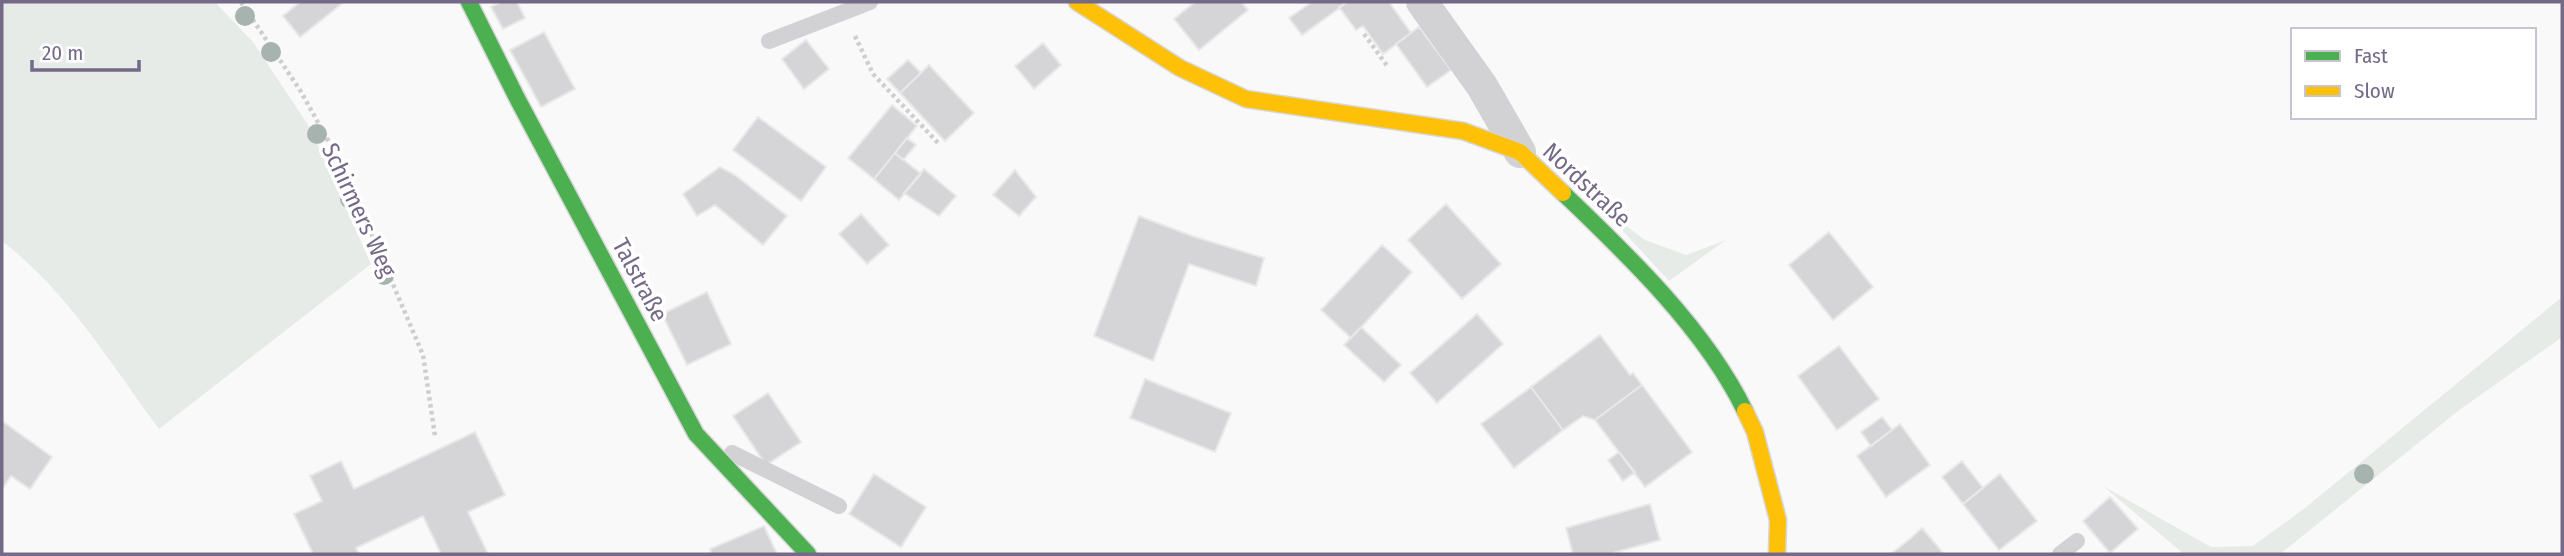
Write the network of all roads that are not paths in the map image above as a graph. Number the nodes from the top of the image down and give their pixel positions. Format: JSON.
{"nodes":[{"id":1,"x":469,"y":2,"type":"edge"},
{"id":2,"x":870,"y":2,"type":"edge"},
{"id":3,"x":1077,"y":2,"type":"edge"},
{"id":4,"x":1422,"y":2,"type":"edge"},
{"id":5,"x":769,"y":41,"type":"dead end"},
{"id":6,"x":1520,"y":152,"type":"junction"},
{"id":7,"x":696,"y":434,"type":"junction"},
{"id":8,"x":839,"y":506,"type":"dead end"},
{"id":9,"x":2077,"y":541,"type":"dead end"},
{"id":10,"x":808,"y":554,"type":"edge"},
{"id":11,"x":1777,"y":554,"type":"edge"},
{"id":12,"x":2060,"y":554,"type":"edge"}],
"edges":[{"from":1,"to":7,"type":"street","name":"Talstraße"},
{"from":2,"to":5,"type":"lane"},
{"from":3,"to":6,"type":"street","name":"Nordstraße"},
{"from":4,"to":6,"type":"street"},
{"from":6,"to":11,"type":"street","name":"Nordstraße"},
{"from":7,"to":8,"type":"lane"},
{"from":7,"to":10,"type":"street","name":"Talstraße"},
{"from":9,"to":12,"type":"lane"}]}
